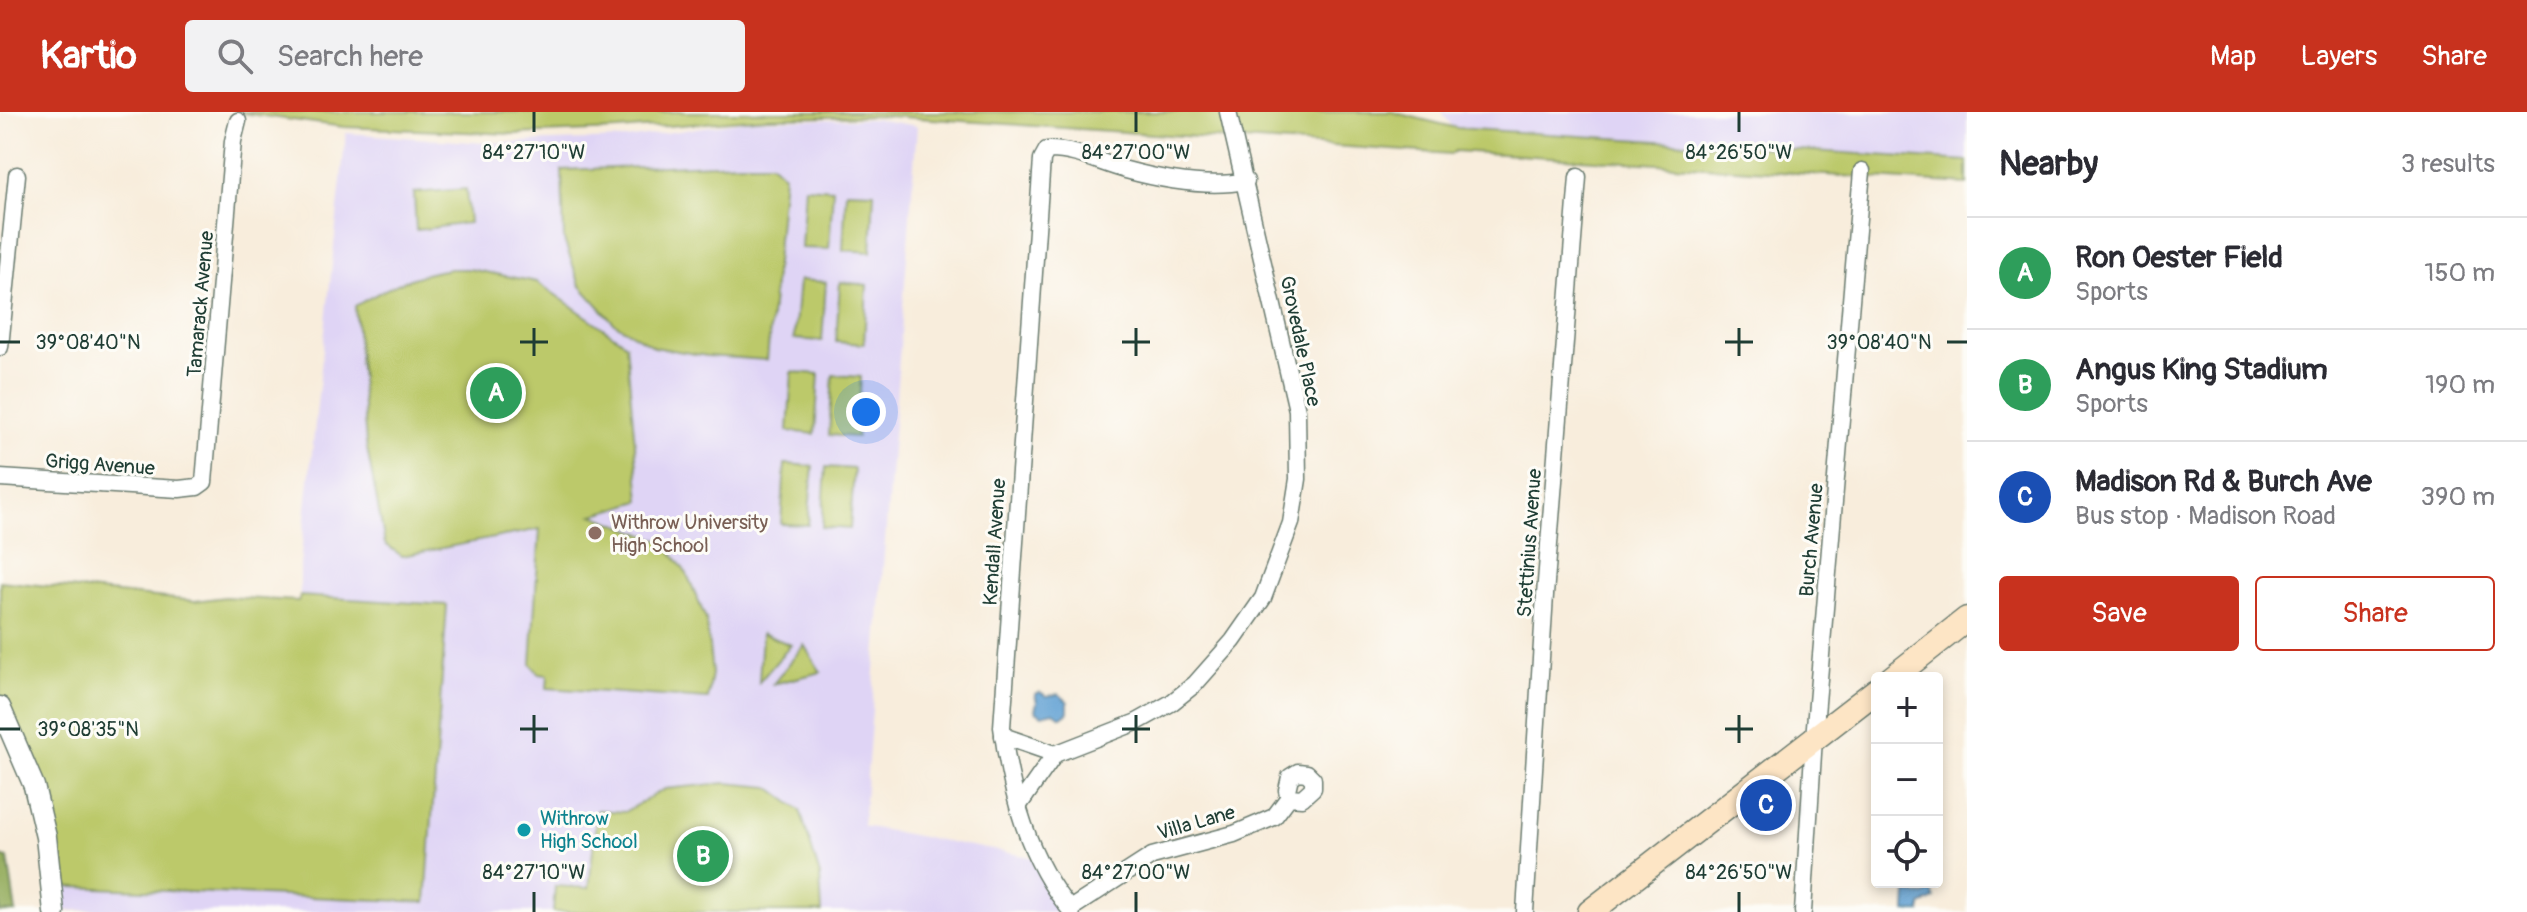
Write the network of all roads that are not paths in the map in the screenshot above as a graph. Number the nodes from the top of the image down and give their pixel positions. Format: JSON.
{"nodes":[{"id":1,"x":1228,"y":112,"type":"edge"},
{"id":2,"x":238,"y":121,"type":"dead end"},
{"id":3,"x":1862,"y":171,"type":"dead end"},
{"id":4,"x":17,"y":175,"type":"dead end"},
{"id":5,"x":1578,"y":177,"type":"dead end"},
{"id":6,"x":1246,"y":181,"type":"junction"},
{"id":7,"x":0,"y":347,"type":"edge"},
{"id":8,"x":0,"y":478,"type":"edge"},
{"id":9,"x":197,"y":487,"type":"joint"},
{"id":10,"x":1967,"y":619,"type":"edge"},
{"id":11,"x":1900,"y":672,"type":"edge"},
{"id":12,"x":1871,"y":695,"type":"edge"},
{"id":13,"x":0,"y":707,"type":"edge"},
{"id":14,"x":1003,"y":736,"type":"junction"},
{"id":15,"x":1814,"y":738,"type":"junction"},
{"id":16,"x":1055,"y":754,"type":"junction"},
{"id":17,"x":1289,"y":797,"type":"dead end"},
{"id":18,"x":1019,"y":805,"type":"junction"},
{"id":19,"x":1071,"y":910,"type":"edge"},
{"id":20,"x":54,"y":912,"type":"edge"},
{"id":21,"x":1525,"y":912,"type":"edge"},
{"id":22,"x":1590,"y":912,"type":"edge"},
{"id":23,"x":1803,"y":912,"type":"edge"}],
"edges":[{"from":1,"to":6,"type":"street","name":"Grovedale Place"},
{"from":2,"to":9,"type":"street","name":"Tamarack Avenue"},
{"from":3,"to":15,"type":"street","name":"Burch Avenue"},
{"from":4,"to":7,"type":"street"},
{"from":5,"to":21,"type":"street","name":"Stettinius Avenue"},
{"from":6,"to":14,"type":"street","name":"Kendall Avenue"},
{"from":6,"to":16,"type":"street","name":"Grovedale Place"},
{"from":8,"to":9,"type":"street","name":"Grigg Avenue"},
{"from":10,"to":11,"type":"main road"},
{"from":12,"to":15,"type":"main road"},
{"from":13,"to":20,"type":"street"},
{"from":14,"to":16,"type":"street"},
{"from":14,"to":18,"type":"street","name":"Kendall Avenue"},
{"from":15,"to":22,"type":"main road"},
{"from":15,"to":23,"type":"street","name":"Burch Avenue"},
{"from":16,"to":18,"type":"street"},
{"from":17,"to":19,"type":"street","name":"Villa Lane"},
{"from":18,"to":19,"type":"street","name":"Kendall Avenue"}]}
